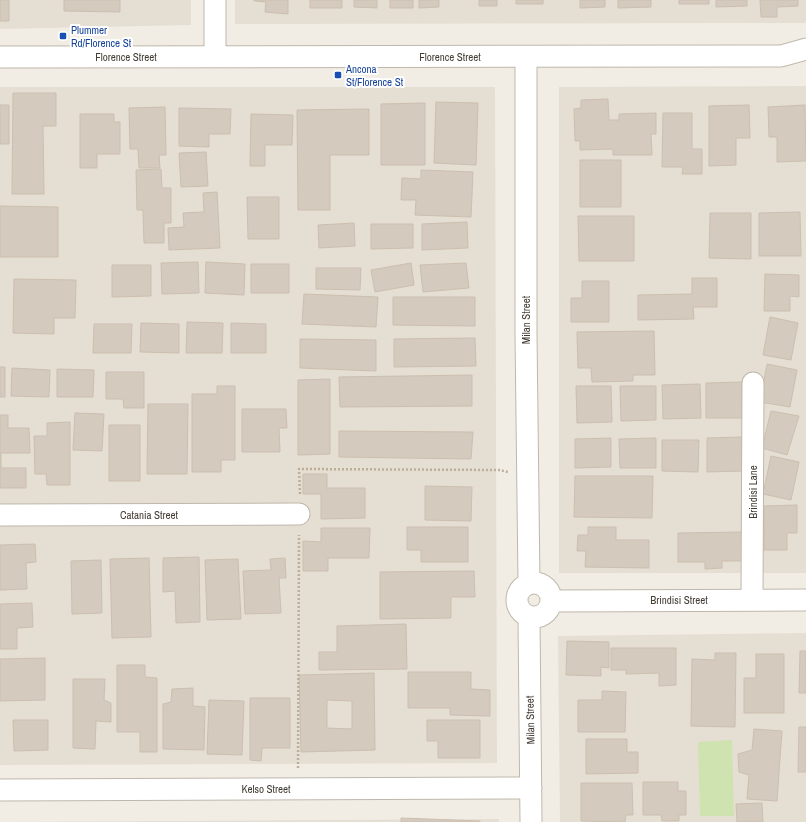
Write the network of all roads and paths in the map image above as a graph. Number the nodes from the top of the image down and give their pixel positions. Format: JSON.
{"nodes":[{"id":1,"x":215,"y":0,"type":"edge"},
{"id":2,"x":806,"y":49,"type":"edge"},
{"id":3,"x":781,"y":56,"type":"junction"},
{"id":4,"x":0,"y":57,"type":"edge"},
{"id":5,"x":526,"y":57,"type":"junction"},
{"id":6,"x":215,"y":58,"type":"junction"},
{"id":7,"x":806,"y":61,"type":"edge"},
{"id":8,"x":753,"y":384,"type":"dead end"},
{"id":9,"x":528,"y":477,"type":"junction"},
{"id":10,"x":299,"y":514,"type":"junction"},
{"id":11,"x":0,"y":515,"type":"edge"},
{"id":12,"x":529,"y":583,"type":"junction"},
{"id":13,"x":752,"y":600,"type":"junction"},
{"id":14,"x":806,"y":600,"type":"edge"},
{"id":15,"x":551,"y":601,"type":"junction"},
{"id":16,"x":530,"y":618,"type":"junction"},
{"id":17,"x":531,"y":788,"type":"junction"},
{"id":18,"x":298,"y":789,"type":"junction"},
{"id":19,"x":0,"y":790,"type":"edge"},
{"id":20,"x":531,"y":822,"type":"edge"}],
"edges":[{"from":1,"to":6,"type":"street"},
{"from":2,"to":3,"type":"street","name":"Florence Street"},
{"from":3,"to":5,"type":"street","name":"Florence Street"},
{"from":3,"to":7,"type":"street","name":"Florence Street"},
{"from":4,"to":6,"type":"street","name":"Florence Street"},
{"from":5,"to":6,"type":"street","name":"Florence Street"},
{"from":5,"to":9,"type":"street","name":"Milan Street"},
{"from":8,"to":13,"type":"street","name":"Brindisi Lane"},
{"from":9,"to":10,"type":"path"},
{"from":9,"to":12,"type":"street","name":"Milan Street"},
{"from":10,"to":11,"type":"street","name":"Catania Street"},
{"from":10,"to":18,"type":"path"},
{"from":12,"to":15,"type":"street"},
{"from":12,"to":16,"type":"street"},
{"from":13,"to":14,"type":"street","name":"Brindisi Street"},
{"from":13,"to":15,"type":"street","name":"Brindisi Street"},
{"from":15,"to":16,"type":"street"},
{"from":16,"to":17,"type":"street","name":"Milan Street"},
{"from":17,"to":18,"type":"street","name":"Kelso Street"},
{"from":17,"to":20,"type":"street","name":"Milan Street"},
{"from":18,"to":19,"type":"street","name":"Kelso Street"}]}
